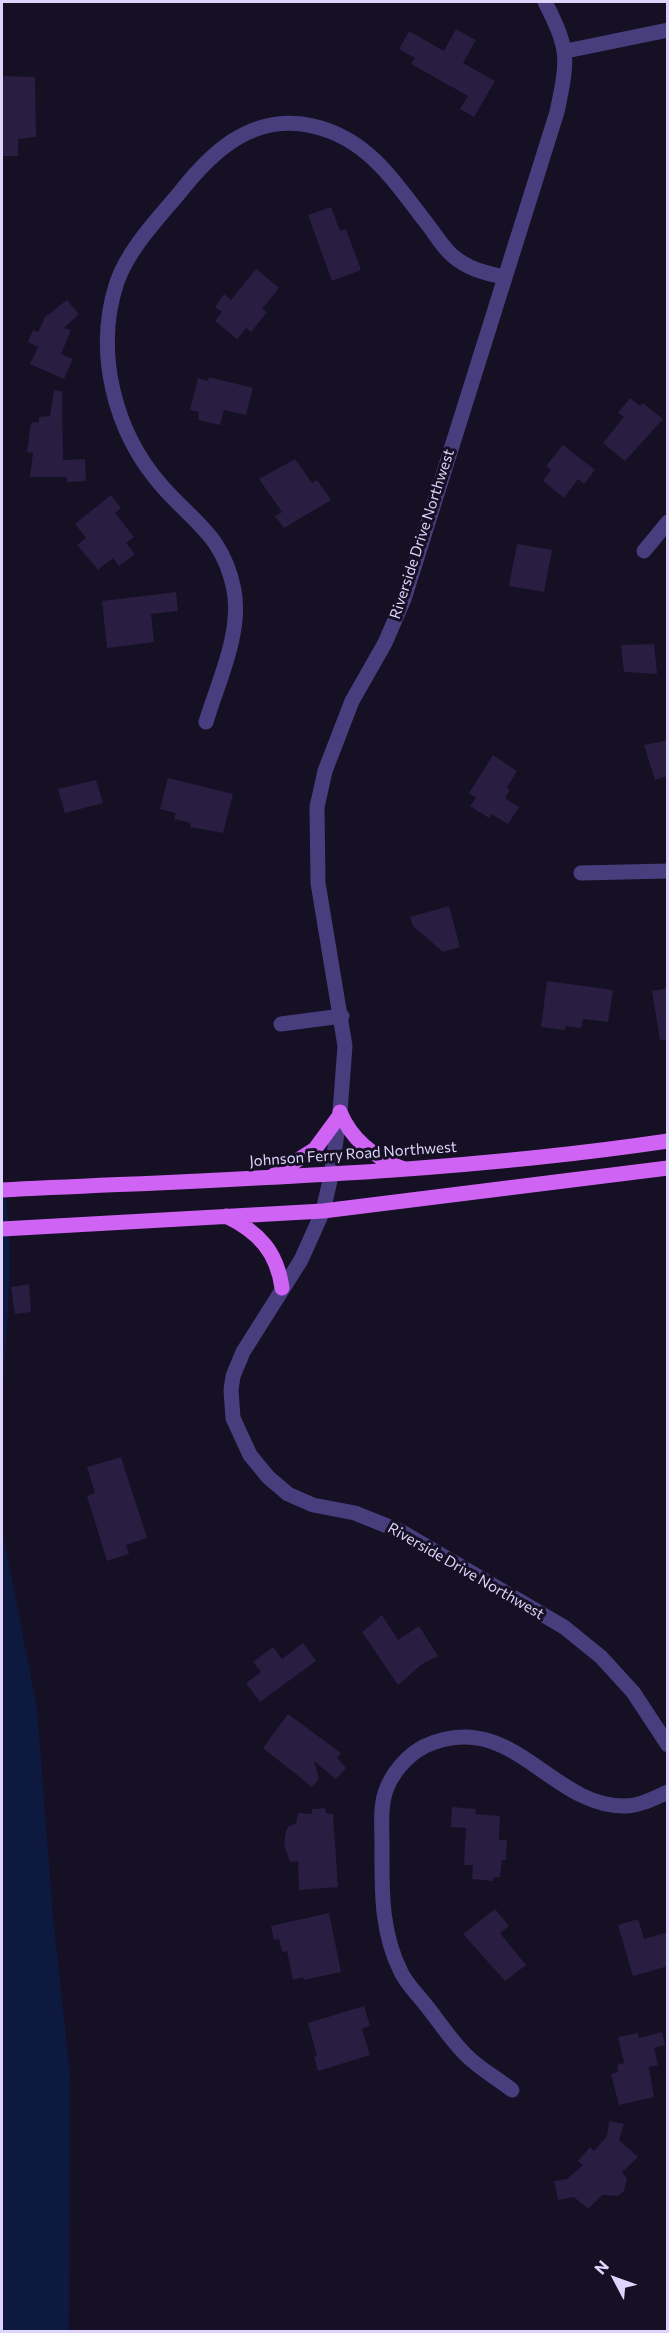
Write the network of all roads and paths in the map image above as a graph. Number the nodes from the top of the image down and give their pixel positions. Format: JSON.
{"nodes":[{"id":1,"x":545,"y":2,"type":"edge"},
{"id":2,"x":668,"y":30,"type":"edge"},
{"id":3,"x":566,"y":51,"type":"junction"},
{"id":4,"x":504,"y":277,"type":"junction"},
{"id":5,"x":668,"y":522,"type":"edge"},
{"id":6,"x":644,"y":551,"type":"dead end"},
{"id":7,"x":206,"y":722,"type":"dead end"},
{"id":8,"x":668,"y":870,"type":"edge"},
{"id":9,"x":580,"y":873,"type":"dead end"},
{"id":10,"x":342,"y":1016,"type":"junction"},
{"id":11,"x":281,"y":1024,"type":"dead end"},
{"id":12,"x":340,"y":1114,"type":"junction"},
{"id":13,"x":668,"y":1141,"type":"edge"},
{"id":14,"x":668,"y":1168,"type":"edge"},
{"id":15,"x":407,"y":1170,"type":"junction"},
{"id":16,"x":331,"y":1176,"type":"junction"},
{"id":17,"x":268,"y":1179,"type":"junction"},
{"id":18,"x":2,"y":1190,"type":"edge"},
{"id":19,"x":323,"y":1211,"type":"junction"},
{"id":20,"x":226,"y":1216,"type":"junction"},
{"id":21,"x":2,"y":1229,"type":"edge"},
{"id":22,"x":282,"y":1288,"type":"junction"},
{"id":23,"x":668,"y":1745,"type":"edge"},
{"id":24,"x":668,"y":1792,"type":"edge"},
{"id":25,"x":512,"y":2090,"type":"dead end"}],
"edges":[{"from":1,"to":3,"type":"street","name":"Riverside Drive Northwest"},
{"from":2,"to":3,"type":"street"},
{"from":3,"to":4,"type":"street","name":"Riverside Drive Northwest"},
{"from":4,"to":7,"type":"street"},
{"from":4,"to":10,"type":"street","name":"Riverside Drive Northwest"},
{"from":5,"to":6,"type":"street"},
{"from":8,"to":9,"type":"street"},
{"from":10,"to":11,"type":"street"},
{"from":10,"to":12,"type":"street","name":"Riverside Drive Northwest"},
{"from":12,"to":15,"type":"main road"},
{"from":12,"to":16,"type":"street","name":"Riverside Drive Northwest"},
{"from":12,"to":17,"type":"main road"},
{"from":13,"to":15,"type":"main road","name":"Johnson Ferry Road Northwest"},
{"from":14,"to":19,"type":"main road"},
{"from":15,"to":16,"type":"main road","name":"Johnson Ferry Road Northwest"},
{"from":16,"to":17,"type":"main road","name":"Johnson Ferry Road Northwest"},
{"from":16,"to":19,"type":"street","name":"Riverside Drive Northwest"},
{"from":17,"to":18,"type":"main road","name":"Johnson Ferry Road Northwest"},
{"from":19,"to":20,"type":"main road"},
{"from":19,"to":22,"type":"street","name":"Riverside Drive Northwest"},
{"from":20,"to":21,"type":"main road"},
{"from":20,"to":22,"type":"main road"},
{"from":22,"to":23,"type":"street","name":"Riverside Drive Northwest"},
{"from":24,"to":25,"type":"street"}]}
